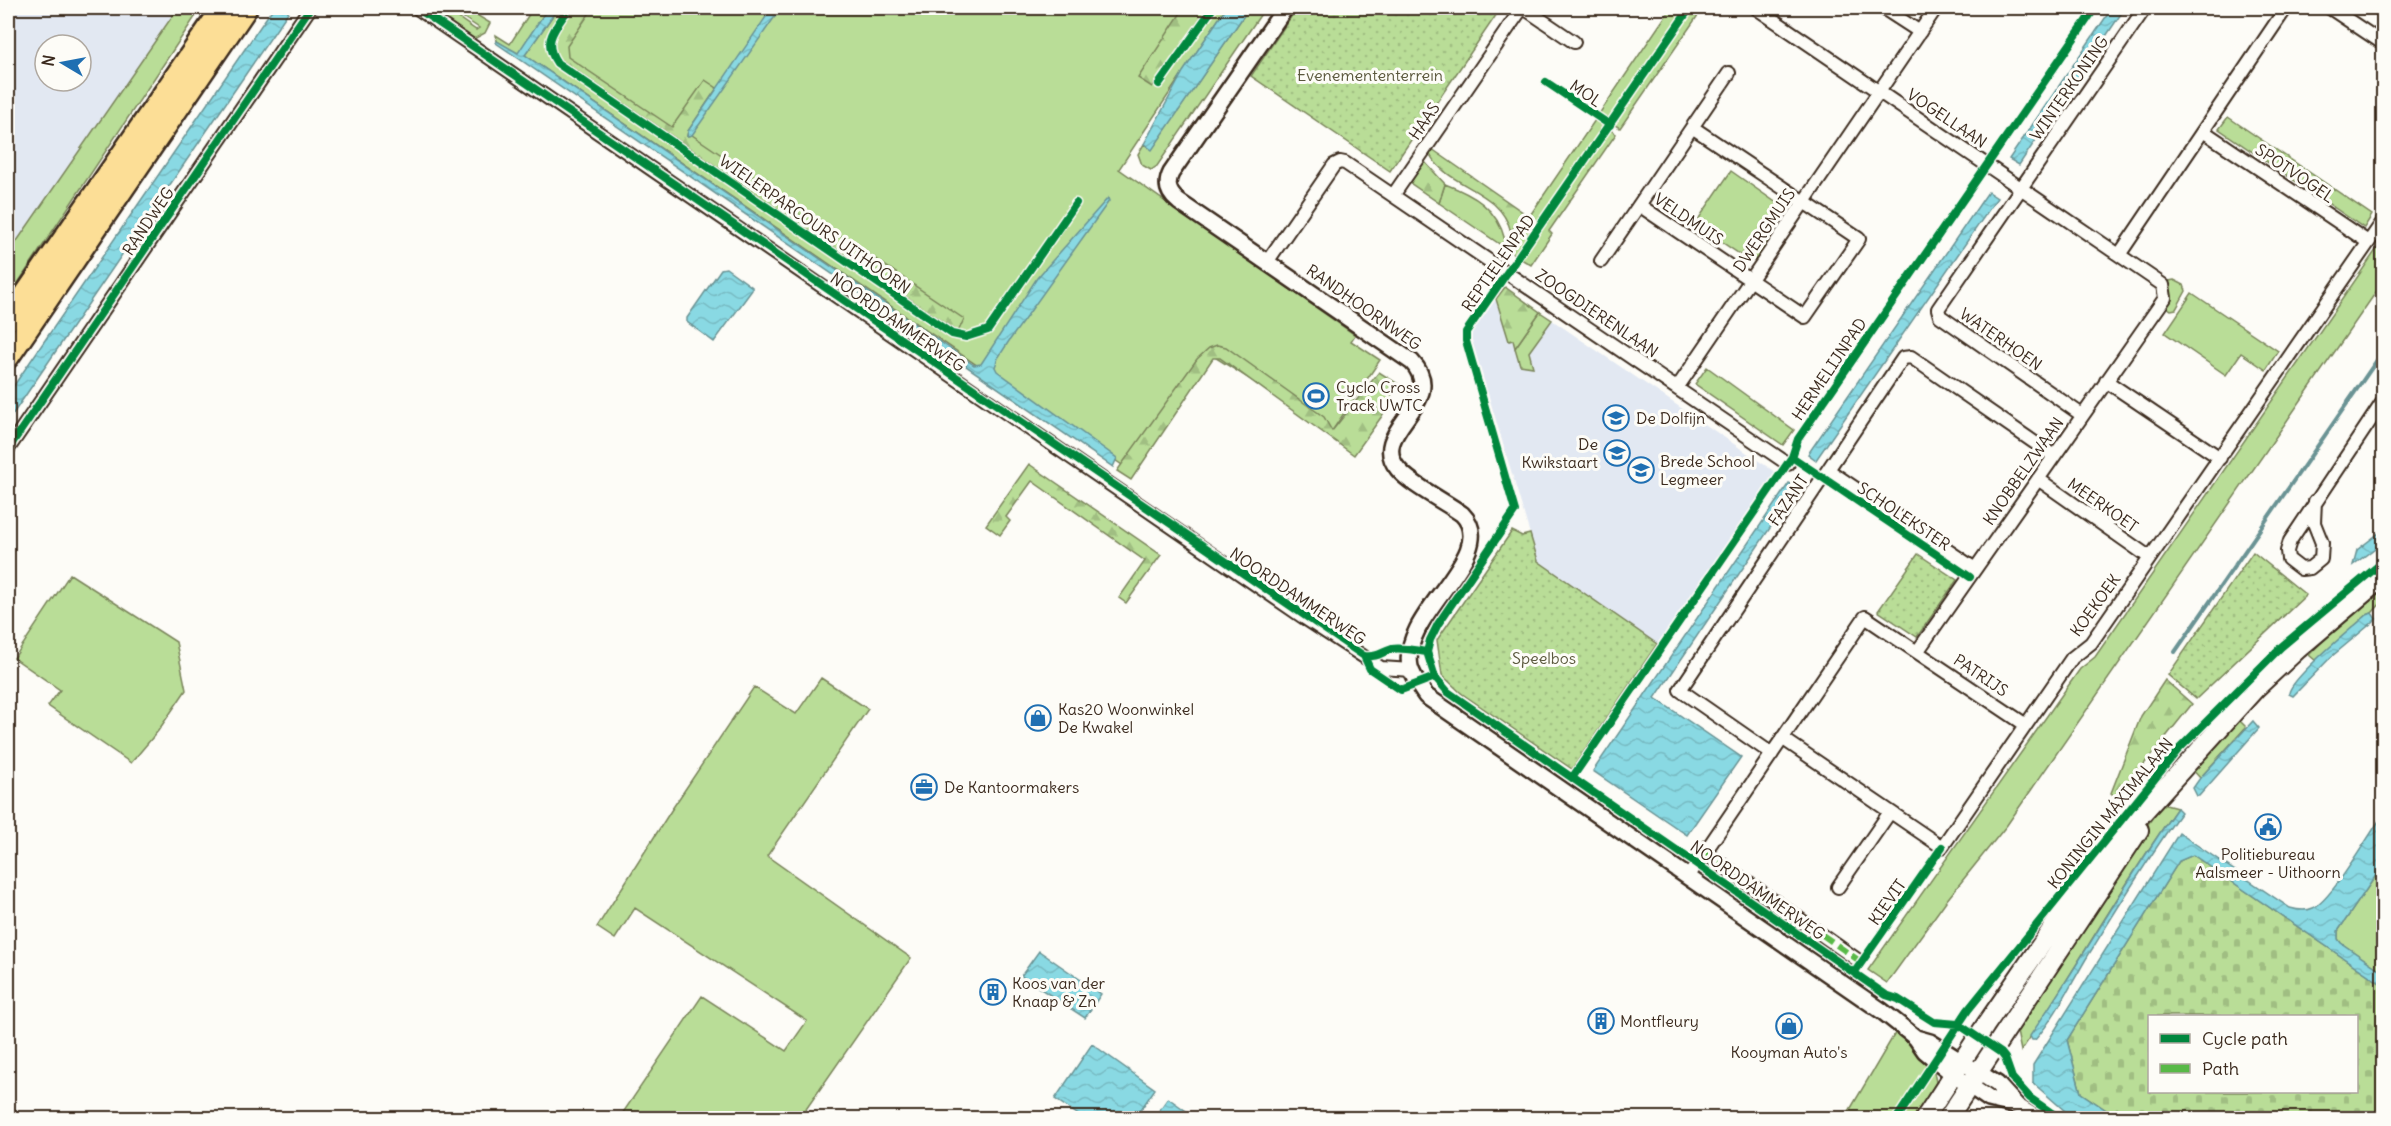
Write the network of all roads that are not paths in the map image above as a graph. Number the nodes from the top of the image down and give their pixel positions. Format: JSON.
{"nodes":[{"id":1,"x":224,"y":8,"type":"edge"},
{"id":2,"x":246,"y":8,"type":"edge"},
{"id":3,"x":310,"y":8,"type":"edge"},
{"id":4,"x":417,"y":8,"type":"edge"},
{"id":5,"x":1285,"y":8,"type":"edge"},
{"id":6,"x":1523,"y":8,"type":"edge"},
{"id":7,"x":1756,"y":8,"type":"edge"},
{"id":8,"x":1884,"y":8,"type":"edge"},
{"id":9,"x":1936,"y":8,"type":"edge"},
{"id":10,"x":2145,"y":8,"type":"edge"},
{"id":11,"x":2286,"y":8,"type":"edge"},
{"id":12,"x":2330,"y":8,"type":"edge"},
{"id":13,"x":1920,"y":32,"type":"junction"},
{"id":14,"x":1574,"y":42,"type":"dead end"},
{"id":15,"x":2384,"y":44,"type":"edge"},
{"id":16,"x":1729,"y":73,"type":"dead end"},
{"id":17,"x":1879,"y":92,"type":"junction"},
{"id":18,"x":1692,"y":127,"type":"junction"},
{"id":19,"x":2203,"y":130,"type":"junction"},
{"id":20,"x":2020,"y":187,"type":"junction"},
{"id":21,"x":1394,"y":194,"type":"junction"},
{"id":22,"x":1803,"y":203,"type":"junction"},
{"id":23,"x":1639,"y":205,"type":"junction"},
{"id":24,"x":2384,"y":220,"type":"edge"},
{"id":25,"x":2367,"y":242,"type":"junction"},
{"id":26,"x":2120,"y":255,"type":"junction"},
{"id":27,"x":1601,"y":261,"type":"dead end"},
{"id":28,"x":1267,"y":262,"type":"junction"},
{"id":29,"x":1750,"y":280,"type":"junction"},
{"id":30,"x":8,"y":321,"type":"edge"},
{"id":31,"x":8,"y":357,"type":"edge"},
{"id":32,"x":2106,"y":381,"type":"junction"},
{"id":33,"x":1677,"y":388,"type":"junction"},
{"id":34,"x":2384,"y":400,"type":"edge"},
{"id":35,"x":2082,"y":415,"type":"junction"},
{"id":36,"x":8,"y":449,"type":"edge"},
{"id":37,"x":2054,"y":456,"type":"junction"},
{"id":38,"x":2220,"y":458,"type":"junction"},
{"id":39,"x":1788,"y":464,"type":"dead end"},
{"id":40,"x":1828,"y":470,"type":"junction"},
{"id":41,"x":2038,"y":479,"type":"junction"},
{"id":42,"x":2315,"y":501,"type":"junction"},
{"id":43,"x":2149,"y":557,"type":"junction"},
{"id":44,"x":1975,"y":569,"type":"junction"},
{"id":45,"x":2384,"y":576,"type":"edge"},
{"id":46,"x":1917,"y":652,"type":"junction"},
{"id":47,"x":1411,"y":670,"type":"junction"},
{"id":48,"x":2026,"y":725,"type":"junction"},
{"id":49,"x":1782,"y":738,"type":"junction"},
{"id":50,"x":1772,"y":754,"type":"junction"},
{"id":51,"x":2163,"y":793,"type":"junction"},
{"id":52,"x":1890,"y":812,"type":"junction"},
{"id":53,"x":1704,"y":852,"type":"junction"},
{"id":54,"x":1688,"y":877,"type":"junction"},
{"id":55,"x":1838,"y":887,"type":"dead end"},
{"id":56,"x":1859,"y":961,"type":"dead end"},
{"id":57,"x":1958,"y":1068,"type":"junction"},
{"id":58,"x":1974,"y":1079,"type":"junction"},
{"id":59,"x":1925,"y":1119,"type":"edge"},
{"id":60,"x":1948,"y":1119,"type":"edge"},
{"id":61,"x":2036,"y":1119,"type":"edge"}],
"edges":[{"from":1,"to":30,"type":"highway"},
{"from":2,"to":31,"type":"highway"},
{"from":3,"to":36,"type":"street","name":"RANDWEG"},
{"from":4,"to":47,"type":"street","name":"NOORDDAMMERWEG"},
{"from":5,"to":28,"type":"street","name":"RANDHOORNWEG"},
{"from":6,"to":14,"type":"street"},
{"from":6,"to":21,"type":"street","name":"HAAS"},
{"from":7,"to":17,"type":"street","name":"VOGELLAAN"},
{"from":8,"to":13,"type":"street"},
{"from":9,"to":13,"type":"street","name":"DWERGMUIS"},
{"from":10,"to":20,"type":"street","name":"WINTERKONING"},
{"from":11,"to":19,"type":"street"},
{"from":12,"to":15,"type":"street"},
{"from":13,"to":17,"type":"street","name":"DWERGMUIS"},
{"from":16,"to":18,"type":"street","name":"VELDMUIS"},
{"from":17,"to":20,"type":"street","name":"VOGELLAAN"},
{"from":17,"to":22,"type":"street","name":"DWERGMUIS"},
{"from":18,"to":22,"type":"street"},
{"from":18,"to":23,"type":"street","name":"VELDMUIS"},
{"from":19,"to":25,"type":"street","name":"SPOTVOGEL"},
{"from":19,"to":26,"type":"street"},
{"from":20,"to":26,"type":"street","name":"VOGELLAAN"},
{"from":20,"to":35,"type":"street","name":"WATERHOEN"},
{"from":21,"to":28,"type":"street","name":"ZOOGDIERENLAAN"},
{"from":21,"to":33,"type":"street","name":"ZOOGDIERENLAAN"},
{"from":22,"to":29,"type":"street","name":"DWERGMUIS"},
{"from":22,"to":29,"type":"street","name":"VELDMUIS"},
{"from":23,"to":27,"type":"street","name":"VELDMUIS"},
{"from":23,"to":29,"type":"street","name":"VELDMUIS"},
{"from":24,"to":25,"type":"street","name":"KOEKOEK"},
{"from":25,"to":38,"type":"street","name":"KOEKOEK"},
{"from":26,"to":32,"type":"street","name":"KNOBBELZWAAN"},
{"from":28,"to":47,"type":"street","name":"RANDHOORNWEG"},
{"from":29,"to":33,"type":"street","name":"DWERGMUIS"},
{"from":32,"to":35,"type":"street","name":"KNOBBELZWAAN"},
{"from":32,"to":38,"type":"street"},
{"from":33,"to":39,"type":"street","name":"ZOOGDIERENLAAN"},
{"from":34,"to":42,"type":"street"},
{"from":35,"to":37,"type":"street","name":"KNOBBELZWAAN"},
{"from":37,"to":40,"type":"street","name":"FAZANT"},
{"from":37,"to":41,"type":"street","name":"KNOBBELZWAAN"},
{"from":38,"to":43,"type":"street","name":"KOEKOEK"},
{"from":40,"to":44,"type":"street","name":"SCHOLEKSTER"},
{"from":40,"to":50,"type":"street","name":"FAZANT"},
{"from":41,"to":43,"type":"street","name":"MEERKOET"},
{"from":41,"to":44,"type":"street","name":"KNOBBELZWAAN"},
{"from":42,"to":42,"type":"street"},
{"from":43,"to":48,"type":"street","name":"KOEKOEK"},
{"from":44,"to":46,"type":"street","name":"KNOBBELZWAAN"},
{"from":45,"to":51,"type":"main road","name":"KONINGIN MÁXIMALAAN"},
{"from":46,"to":48,"type":"street","name":"PATRIJS"},
{"from":46,"to":49,"type":"street"},
{"from":47,"to":54,"type":"street","name":"NOORDDAMMERWEG"},
{"from":48,"to":52,"type":"street","name":"KOEKOEK"},
{"from":49,"to":50,"type":"street"},
{"from":49,"to":52,"type":"street","name":"KOEKOEK"},
{"from":50,"to":53,"type":"street"},
{"from":51,"to":57,"type":"main road","name":"KONINGIN MÁXIMALAAN"},
{"from":51,"to":58,"type":"main road","name":"KONINGIN MÁXIMALAAN"},
{"from":52,"to":55,"type":"street"},
{"from":53,"to":54,"type":"street"},
{"from":53,"to":56,"type":"street"},
{"from":54,"to":57,"type":"street","name":"NOORDDAMMERWEG"},
{"from":57,"to":58,"type":"street","name":"NOORDDAMMERWEG"},
{"from":57,"to":59,"type":"main road","name":"KONINGIN MÁXIMALAAN"},
{"from":58,"to":60,"type":"main road","name":"KONINGIN MÁXIMALAAN"},
{"from":58,"to":61,"type":"street","name":"NOORDDAMMERWEG"}]}
